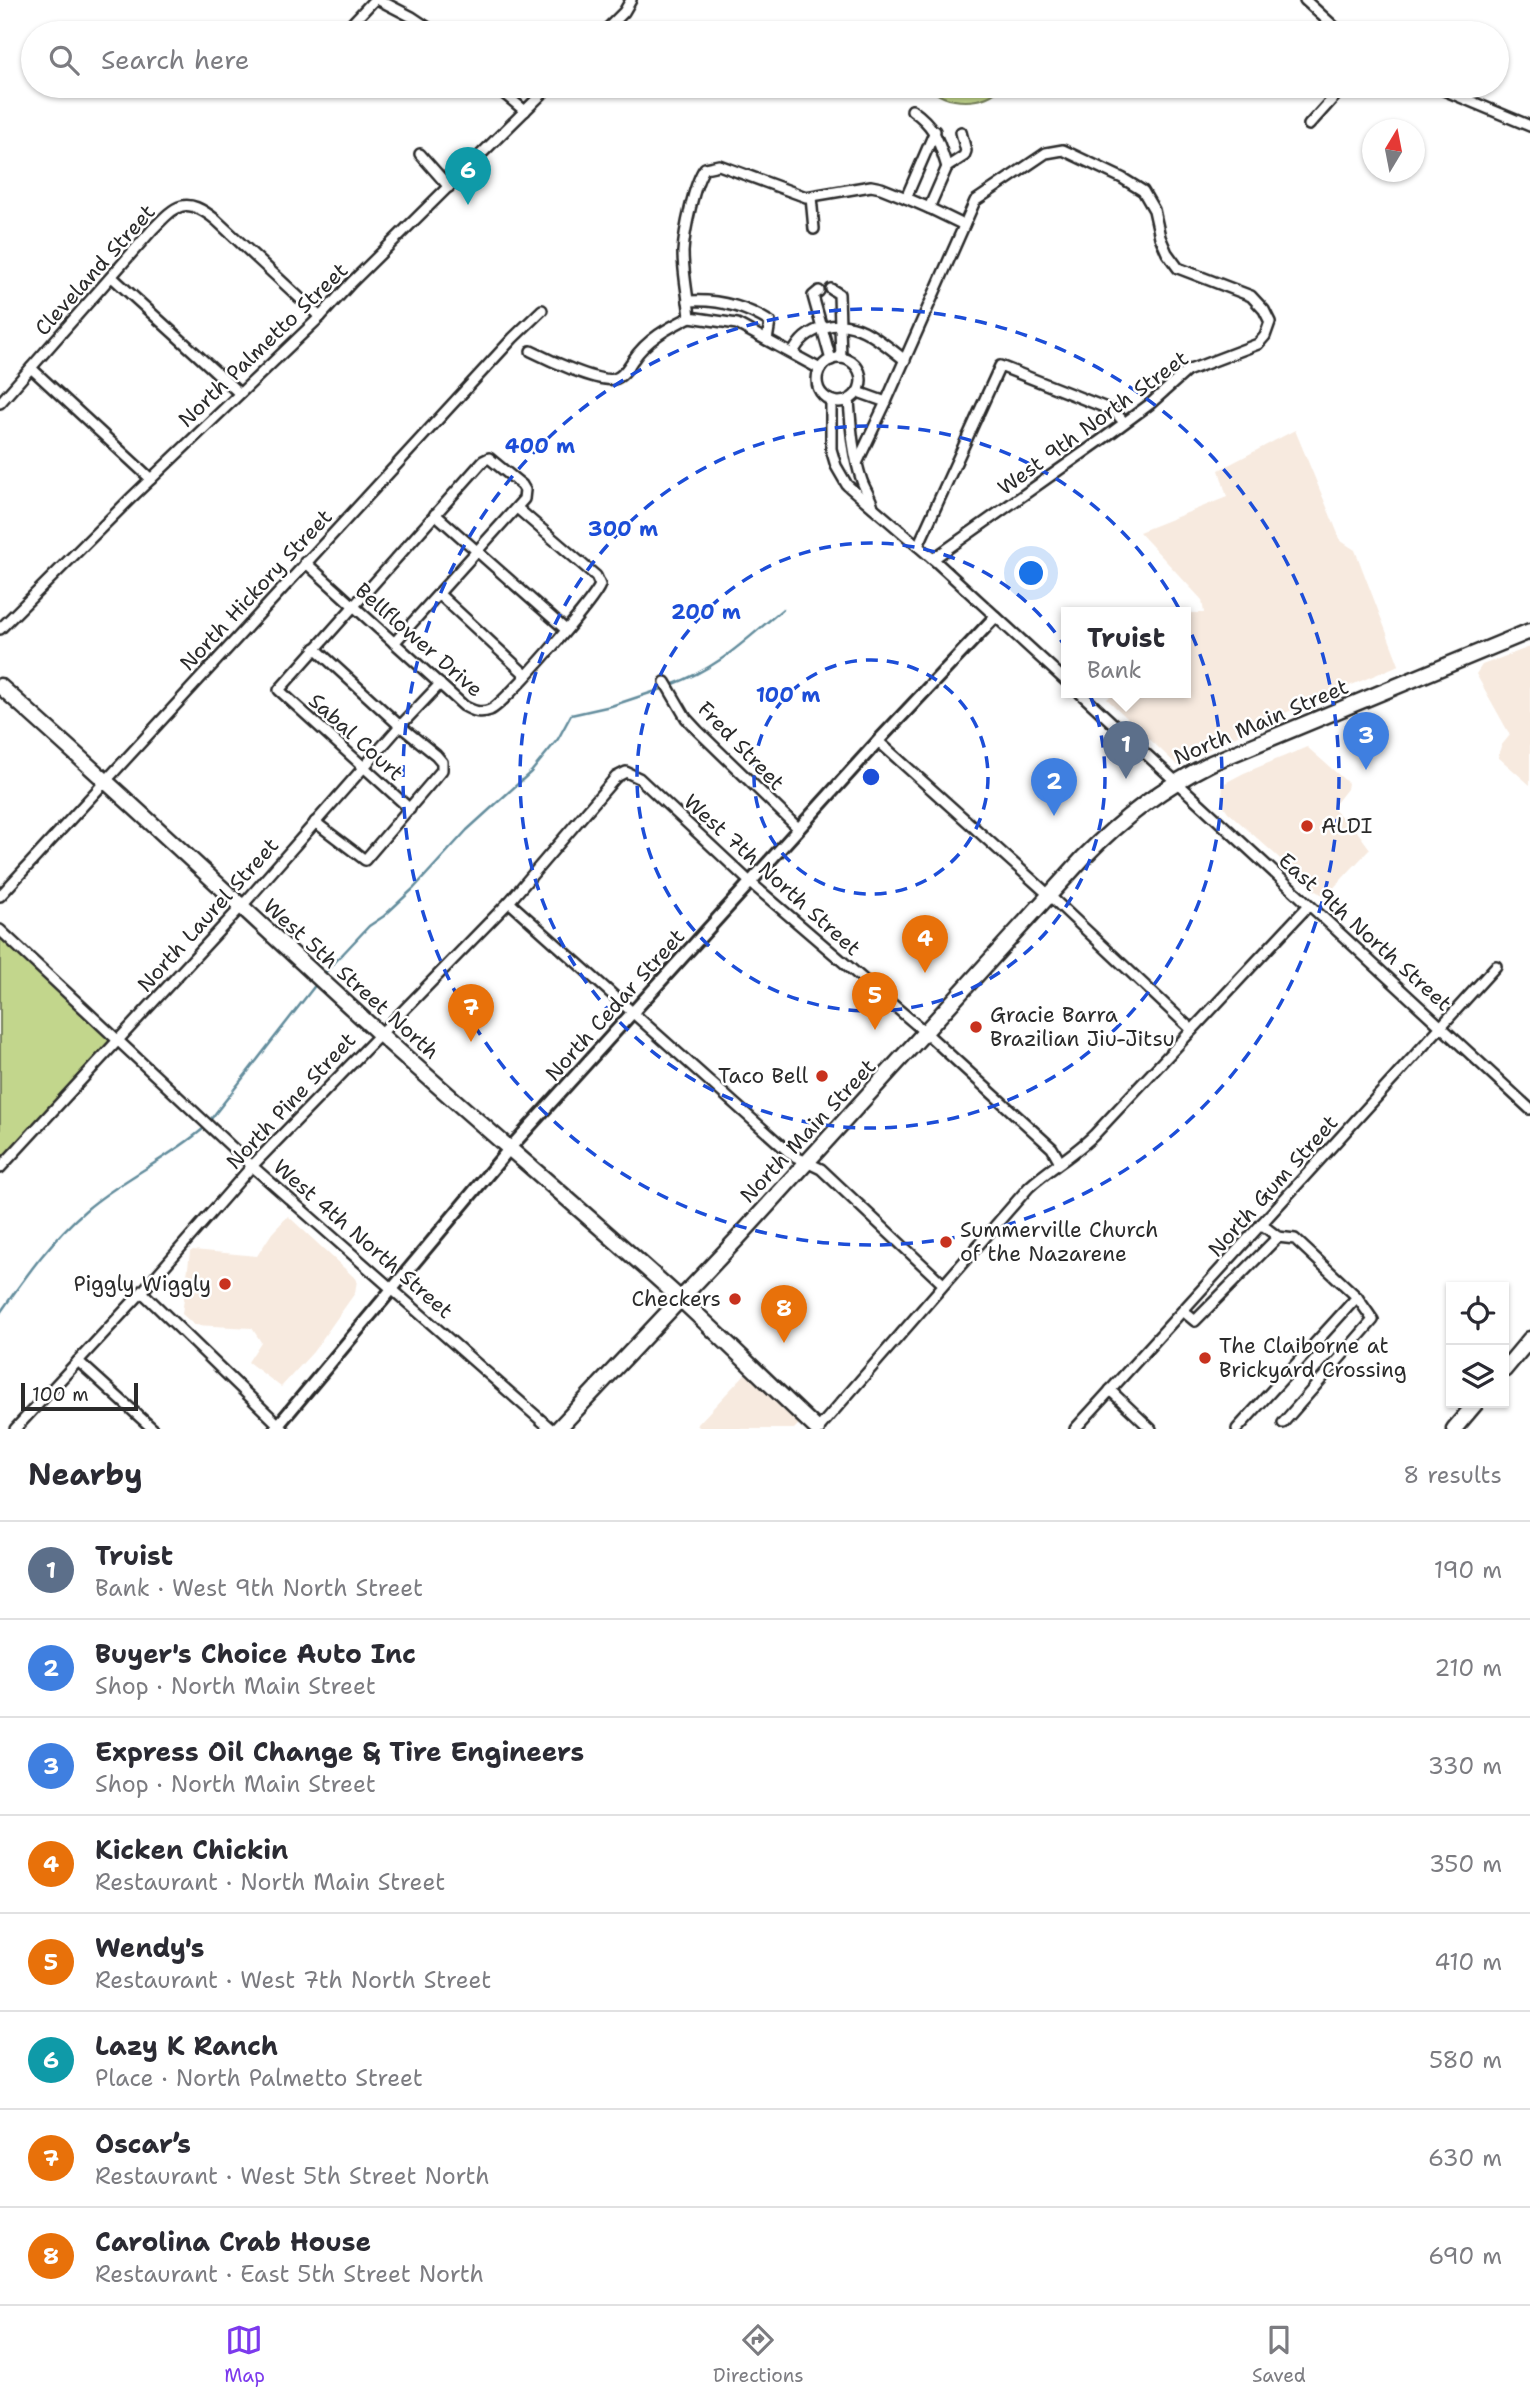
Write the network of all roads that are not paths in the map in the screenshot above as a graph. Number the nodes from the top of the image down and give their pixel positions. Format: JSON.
{"nodes":[{"id":1,"x":374,"y":0,"type":"edge"},
{"id":2,"x":379,"y":0,"type":"edge"},
{"id":3,"x":403,"y":0,"type":"edge"},
{"id":4,"x":631,"y":0,"type":"edge"},
{"id":5,"x":1305,"y":0,"type":"edge"},
{"id":6,"x":398,"y":10,"type":"junction"},
{"id":7,"x":354,"y":21,"type":"edge"},
{"id":8,"x":416,"y":21,"type":"edge"},
{"id":9,"x":615,"y":21,"type":"edge"},
{"id":10,"x":1328,"y":21,"type":"edge"},
{"id":11,"x":509,"y":98,"type":"edge"},
{"id":12,"x":538,"y":98,"type":"edge"},
{"id":13,"x":1333,"y":98,"type":"edge"},
{"id":14,"x":1463,"y":98,"type":"edge"},
{"id":15,"x":912,"y":110,"type":"dead end"},
{"id":16,"x":525,"y":111,"type":"junction"},
{"id":17,"x":1309,"y":125,"type":"dead end"},
{"id":18,"x":1530,"y":126,"type":"edge"},
{"id":19,"x":935,"y":131,"type":"junction"},
{"id":20,"x":961,"y":132,"type":"dead end"},
{"id":21,"x":420,"y":154,"type":"dead end"},
{"id":22,"x":947,"y":167,"type":"junction"},
{"id":23,"x":449,"y":187,"type":"junction"},
{"id":24,"x":811,"y":197,"type":"junction"},
{"id":25,"x":906,"y":198,"type":"junction"},
{"id":26,"x":929,"y":208,"type":"junction"},
{"id":27,"x":964,"y":225,"type":"junction"},
{"id":28,"x":814,"y":229,"type":"dead end"},
{"id":29,"x":112,"y":278,"type":"junction"},
{"id":30,"x":831,"y":289,"type":"dead end"},
{"id":31,"x":819,"y":290,"type":"dead end"},
{"id":32,"x":688,"y":301,"type":"junction"},
{"id":33,"x":542,"y":310,"type":"dead end"},
{"id":34,"x":320,"y":317,"type":"junction"},
{"id":35,"x":690,"y":317,"type":"junction"},
{"id":36,"x":841,"y":326,"type":"junction"},
{"id":37,"x":821,"y":328,"type":"junction"},
{"id":38,"x":767,"y":340,"type":"junction"},
{"id":39,"x":531,"y":351,"type":"dead end"},
{"id":40,"x":793,"y":353,"type":"junction"},
{"id":41,"x":841,"y":358,"type":"junction"},
{"id":42,"x":831,"y":360,"type":"junction"},
{"id":43,"x":905,"y":360,"type":"junction"},
{"id":44,"x":32,"y":368,"type":"junction"},
{"id":45,"x":820,"y":369,"type":"junction"},
{"id":46,"x":858,"y":392,"type":"junction"},
{"id":47,"x":239,"y":393,"type":"junction"},
{"id":48,"x":831,"y":401,"type":"junction"},
{"id":49,"x":849,"y":401,"type":"junction"},
{"id":50,"x":0,"y":402,"type":"edge"},
{"id":51,"x":886,"y":402,"type":"junction"},
{"id":52,"x":1123,"y":421,"type":"junction"},
{"id":53,"x":858,"y":461,"type":"junction"},
{"id":54,"x":151,"y":479,"type":"junction"},
{"id":55,"x":862,"y":481,"type":"junction"},
{"id":56,"x":850,"y":488,"type":"junction"},
{"id":57,"x":873,"y":507,"type":"junction"},
{"id":58,"x":517,"y":508,"type":"junction"},
{"id":59,"x":435,"y":513,"type":"junction"},
{"id":60,"x":918,"y":547,"type":"junction"},
{"id":61,"x":478,"y":551,"type":"junction"},
{"id":62,"x":933,"y":559,"type":"junction"},
{"id":63,"x":305,"y":562,"type":"junction"},
{"id":64,"x":439,"y":593,"type":"junction"},
{"id":65,"x":352,"y":606,"type":"junction"},
{"id":66,"x":995,"y":617,"type":"junction"},
{"id":67,"x":0,"y":629,"type":"edge"},
{"id":68,"x":566,"y":630,"type":"junction"},
{"id":69,"x":1530,"y":631,"type":"edge"},
{"id":70,"x":394,"y":643,"type":"junction"},
{"id":71,"x":315,"y":648,"type":"junction"},
{"id":72,"x":526,"y":675,"type":"junction"},
{"id":73,"x":1061,"y":676,"type":"edge"},
{"id":74,"x":665,"y":682,"type":"dead end"},
{"id":75,"x":440,"y":684,"type":"junction"},
{"id":76,"x":0,"y":686,"type":"edge"},
{"id":77,"x":1085,"y":698,"type":"edge"},
{"id":78,"x":400,"y":726,"type":"junction"},
{"id":79,"x":878,"y":741,"type":"junction"},
{"id":80,"x":364,"y":767,"type":"junction"},
{"id":81,"x":626,"y":772,"type":"joint"},
{"id":82,"x":106,"y":780,"type":"junction"},
{"id":83,"x":1175,"y":782,"type":"junction"},
{"id":84,"x":410,"y":809,"type":"junction"},
{"id":85,"x":315,"y":822,"type":"junction"},
{"id":86,"x":799,"y":829,"type":"junction"},
{"id":87,"x":751,"y":883,"type":"junction"},
{"id":88,"x":0,"y":896,"type":"edge"},
{"id":89,"x":1050,"y":896,"type":"junction"},
{"id":90,"x":509,"y":902,"type":"junction"},
{"id":91,"x":1309,"y":905,"type":"junction"},
{"id":92,"x":241,"y":907,"type":"junction"},
{"id":93,"x":0,"y":930,"type":"edge"},
{"id":94,"x":1496,"y":966,"type":"dead end"},
{"id":95,"x":632,"y":1014,"type":"junction"},
{"id":96,"x":1442,"y":1026,"type":"junction"},
{"id":97,"x":1192,"y":1030,"type":"junction"},
{"id":98,"x":379,"y":1033,"type":"junction"},
{"id":99,"x":926,"y":1033,"type":"junction"},
{"id":100,"x":118,"y":1040,"type":"junction"},
{"id":101,"x":1530,"y":1109,"type":"edge"},
{"id":102,"x":510,"y":1148,"type":"junction"},
{"id":103,"x":807,"y":1162,"type":"junction"},
{"id":104,"x":1060,"y":1162,"type":"junction"},
{"id":105,"x":252,"y":1166,"type":"junction"},
{"id":106,"x":0,"y":1168,"type":"edge"},
{"id":107,"x":1261,"y":1224,"type":"junction"},
{"id":108,"x":1278,"y":1237,"type":"junction"},
{"id":109,"x":943,"y":1284,"type":"junction"},
{"id":110,"x":393,"y":1288,"type":"junction"},
{"id":111,"x":142,"y":1292,"type":"junction"},
{"id":112,"x":1357,"y":1297,"type":"junction"},
{"id":113,"x":680,"y":1298,"type":"junction"},
{"id":114,"x":1183,"y":1311,"type":"junction"},
{"id":115,"x":1530,"y":1339,"type":"edge"},
{"id":116,"x":78,"y":1361,"type":"junction"},
{"id":117,"x":1509,"y":1364,"type":"edge"},
{"id":118,"x":1110,"y":1390,"type":"junction"},
{"id":119,"x":1472,"y":1408,"type":"edge"},
{"id":120,"x":1283,"y":1427,"type":"edge"},
{"id":121,"x":279,"y":1428,"type":"edge"},
{"id":122,"x":15,"y":1429,"type":"edge"},
{"id":123,"x":153,"y":1429,"type":"edge"},
{"id":124,"x":551,"y":1429,"type":"edge"},
{"id":125,"x":558,"y":1429,"type":"edge"},
{"id":126,"x":817,"y":1429,"type":"edge"},
{"id":127,"x":1075,"y":1429,"type":"edge"},
{"id":128,"x":1151,"y":1429,"type":"edge"},
{"id":129,"x":1237,"y":1429,"type":"edge"},
{"id":130,"x":1454,"y":1429,"type":"edge"}],
"edges":[{"from":1,"to":7,"type":"street"},
{"from":2,"to":6,"type":"street"},
{"from":3,"to":6,"type":"street"},
{"from":4,"to":9,"type":"street"},
{"from":5,"to":10,"type":"street"},
{"from":6,"to":8,"type":"street"},
{"from":11,"to":16,"type":"street"},
{"from":12,"to":16,"type":"street","name":"North Palmetto Street"},
{"from":13,"to":17,"type":"street"},
{"from":14,"to":18,"type":"street"},
{"from":15,"to":19,"type":"street"},
{"from":16,"to":23,"type":"street","name":"North Palmetto Street"},
{"from":19,"to":22,"type":"street"},
{"from":19,"to":25,"type":"street"},
{"from":20,"to":22,"type":"street"},
{"from":21,"to":23,"type":"street"},
{"from":22,"to":26,"type":"street"},
{"from":23,"to":34,"type":"street","name":"North Palmetto Street"},
{"from":24,"to":25,"type":"street"},
{"from":24,"to":28,"type":"street"},
{"from":24,"to":32,"type":"street"},
{"from":25,"to":26,"type":"street"},
{"from":26,"to":27,"type":"street"},
{"from":27,"to":43,"type":"street","name":"West 9th North Street"},
{"from":27,"to":52,"type":"street","name":"West 9th North Street"},
{"from":29,"to":34,"type":"street","name":"Cleveland Street"},
{"from":29,"to":44,"type":"street","name":"Cleveland Street"},
{"from":29,"to":47,"type":"street"},
{"from":30,"to":36,"type":"street"},
{"from":31,"to":37,"type":"street"},
{"from":32,"to":35,"type":"street"},
{"from":32,"to":38,"type":"street"},
{"from":33,"to":63,"type":"street","name":"North Hickory Street"},
{"from":34,"to":47,"type":"street","name":"North Palmetto Street"},
{"from":35,"to":38,"type":"street"},
{"from":35,"to":39,"type":"street"},
{"from":36,"to":37,"type":"street"},
{"from":36,"to":41,"type":"street"},
{"from":36,"to":43,"type":"street"},
{"from":37,"to":40,"type":"street"},
{"from":37,"to":42,"type":"street"},
{"from":38,"to":40,"type":"street"},
{"from":40,"to":45,"type":"street"},
{"from":41,"to":42,"type":"street"},
{"from":41,"to":46,"type":"street"},
{"from":42,"to":45,"type":"street"},
{"from":43,"to":51,"type":"street","name":"West 9th North Street"},
{"from":44,"to":50,"type":"street","name":"Cleveland Street"},
{"from":44,"to":54,"type":"street"},
{"from":45,"to":48,"type":"street"},
{"from":46,"to":49,"type":"street"},
{"from":46,"to":51,"type":"street"},
{"from":47,"to":54,"type":"street","name":"North Palmetto Street"},
{"from":48,"to":49,"type":"street"},
{"from":48,"to":56,"type":"street"},
{"from":49,"to":53,"type":"street"},
{"from":51,"to":53,"type":"street","name":"West 9th North Street"},
{"from":52,"to":60,"type":"street"},
{"from":52,"to":62,"type":"street","name":"West 9th North Street"},
{"from":53,"to":55,"type":"street"},
{"from":54,"to":67,"type":"street","name":"North Palmetto Street"},
{"from":55,"to":56,"type":"street"},
{"from":55,"to":57,"type":"street"},
{"from":56,"to":57,"type":"street"},
{"from":57,"to":60,"type":"street"},
{"from":58,"to":59,"type":"street"},
{"from":58,"to":61,"type":"street"},
{"from":58,"to":68,"type":"street","name":"Bellflower Drive"},
{"from":59,"to":61,"type":"street"},
{"from":59,"to":65,"type":"street"},
{"from":60,"to":62,"type":"street"},
{"from":61,"to":64,"type":"street"},
{"from":61,"to":68,"type":"street"},
{"from":62,"to":66,"type":"street"},
{"from":63,"to":65,"type":"street","name":"Bellflower Drive"},
{"from":63,"to":82,"type":"street","name":"North Hickory Street"},
{"from":64,"to":70,"type":"street"},
{"from":64,"to":72,"type":"street"},
{"from":65,"to":70,"type":"street","name":"Bellflower Drive"},
{"from":65,"to":71,"type":"street"},
{"from":66,"to":73,"type":"street"},
{"from":66,"to":79,"type":"street","name":"North Cedar Street"},
{"from":68,"to":72,"type":"street","name":"Bellflower Drive"},
{"from":69,"to":83,"type":"main road","name":"North Main Street"},
{"from":70,"to":75,"type":"street","name":"Bellflower Drive"},
{"from":71,"to":78,"type":"street"},
{"from":71,"to":80,"type":"street","name":"Sabal Court"},
{"from":72,"to":75,"type":"street","name":"Bellflower Drive"},
{"from":74,"to":86,"type":"street","name":"Fred Street"},
{"from":75,"to":78,"type":"street","name":"North Laurel Street"},
{"from":76,"to":82,"type":"main road","name":"West 5th Street North"},
{"from":77,"to":83,"type":"street"},
{"from":78,"to":80,"type":"street","name":"North Laurel Street"},
{"from":78,"to":84,"type":"street"},
{"from":79,"to":86,"type":"street","name":"North Cedar Street"},
{"from":79,"to":89,"type":"street"},
{"from":80,"to":84,"type":"street","name":"Sabal Court"},
{"from":80,"to":85,"type":"street","name":"North Laurel Street"},
{"from":81,"to":87,"type":"street","name":"West 7th North Street"},
{"from":81,"to":90,"type":"street","name":"North Pine Street"},
{"from":82,"to":88,"type":"street","name":"North Hickory Street"},
{"from":82,"to":92,"type":"main road","name":"West 5th Street North"},
{"from":83,"to":89,"type":"main road","name":"North Main Street"},
{"from":83,"to":91,"type":"street","name":"East 9th North Street"},
{"from":84,"to":85,"type":"street"},
{"from":85,"to":92,"type":"street","name":"North Laurel Street"},
{"from":86,"to":87,"type":"street","name":"North Cedar Street"},
{"from":87,"to":95,"type":"street","name":"North Cedar Street"},
{"from":87,"to":99,"type":"street","name":"West 7th North Street"},
{"from":89,"to":97,"type":"street"},
{"from":89,"to":99,"type":"main road","name":"North Main Street"},
{"from":90,"to":95,"type":"street"},
{"from":90,"to":98,"type":"street","name":"North Pine Street"},
{"from":91,"to":96,"type":"street","name":"East 9th North Street"},
{"from":91,"to":97,"type":"street"},
{"from":92,"to":98,"type":"main road","name":"West 5th Street North"},
{"from":92,"to":100,"type":"street","name":"North Laurel Street"},
{"from":93,"to":100,"type":"street","name":"West 4th North Street"},
{"from":94,"to":96,"type":"street","name":"North Gum Street"},
{"from":95,"to":102,"type":"street","name":"North Cedar Street"},
{"from":95,"to":103,"type":"street"},
{"from":96,"to":101,"type":"street","name":"East 9th North Street"},
{"from":96,"to":107,"type":"street","name":"North Gum Street"},
{"from":97,"to":104,"type":"street"},
{"from":98,"to":102,"type":"main road","name":"West 5th Street North"},
{"from":98,"to":105,"type":"street","name":"North Pine Street"},
{"from":99,"to":103,"type":"main road","name":"North Main Street"},
{"from":99,"to":104,"type":"street","name":"West 7th North Street"},
{"from":100,"to":105,"type":"street","name":"West 4th North Street"},
{"from":100,"to":106,"type":"street","name":"North Laurel Street"},
{"from":102,"to":110,"type":"street","name":"North Cedar Street"},
{"from":102,"to":113,"type":"main road","name":"West 5th Street North"},
{"from":103,"to":109,"type":"street"},
{"from":103,"to":113,"type":"main road","name":"North Main Street"},
{"from":104,"to":109,"type":"street"},
{"from":105,"to":110,"type":"street","name":"West 4th North Street"},
{"from":105,"to":111,"type":"street","name":"North Pine Street"},
{"from":107,"to":108,"type":"street"},
{"from":107,"to":114,"type":"street","name":"North Gum Street"},
{"from":108,"to":112,"type":"street"},
{"from":108,"to":114,"type":"street"},
{"from":109,"to":126,"type":"street"},
{"from":110,"to":121,"type":"street","name":"North Cedar Street"},
{"from":110,"to":124,"type":"street","name":"West 4th North Street"},
{"from":111,"to":116,"type":"street","name":"North Pine Street"},
{"from":111,"to":121,"type":"street"},
{"from":112,"to":120,"type":"street"},
{"from":112,"to":129,"type":"street"},
{"from":113,"to":125,"type":"main road","name":"North Main Street"},
{"from":113,"to":126,"type":"main road","name":"West 5th Street North"},
{"from":114,"to":118,"type":"street","name":"North Gum Street"},
{"from":115,"to":117,"type":"main road"},
{"from":116,"to":122,"type":"street","name":"North Pine Street"},
{"from":116,"to":123,"type":"street"},
{"from":118,"to":127,"type":"street","name":"North Gum Street"},
{"from":118,"to":128,"type":"street"},
{"from":119,"to":130,"type":"main road"}]}
